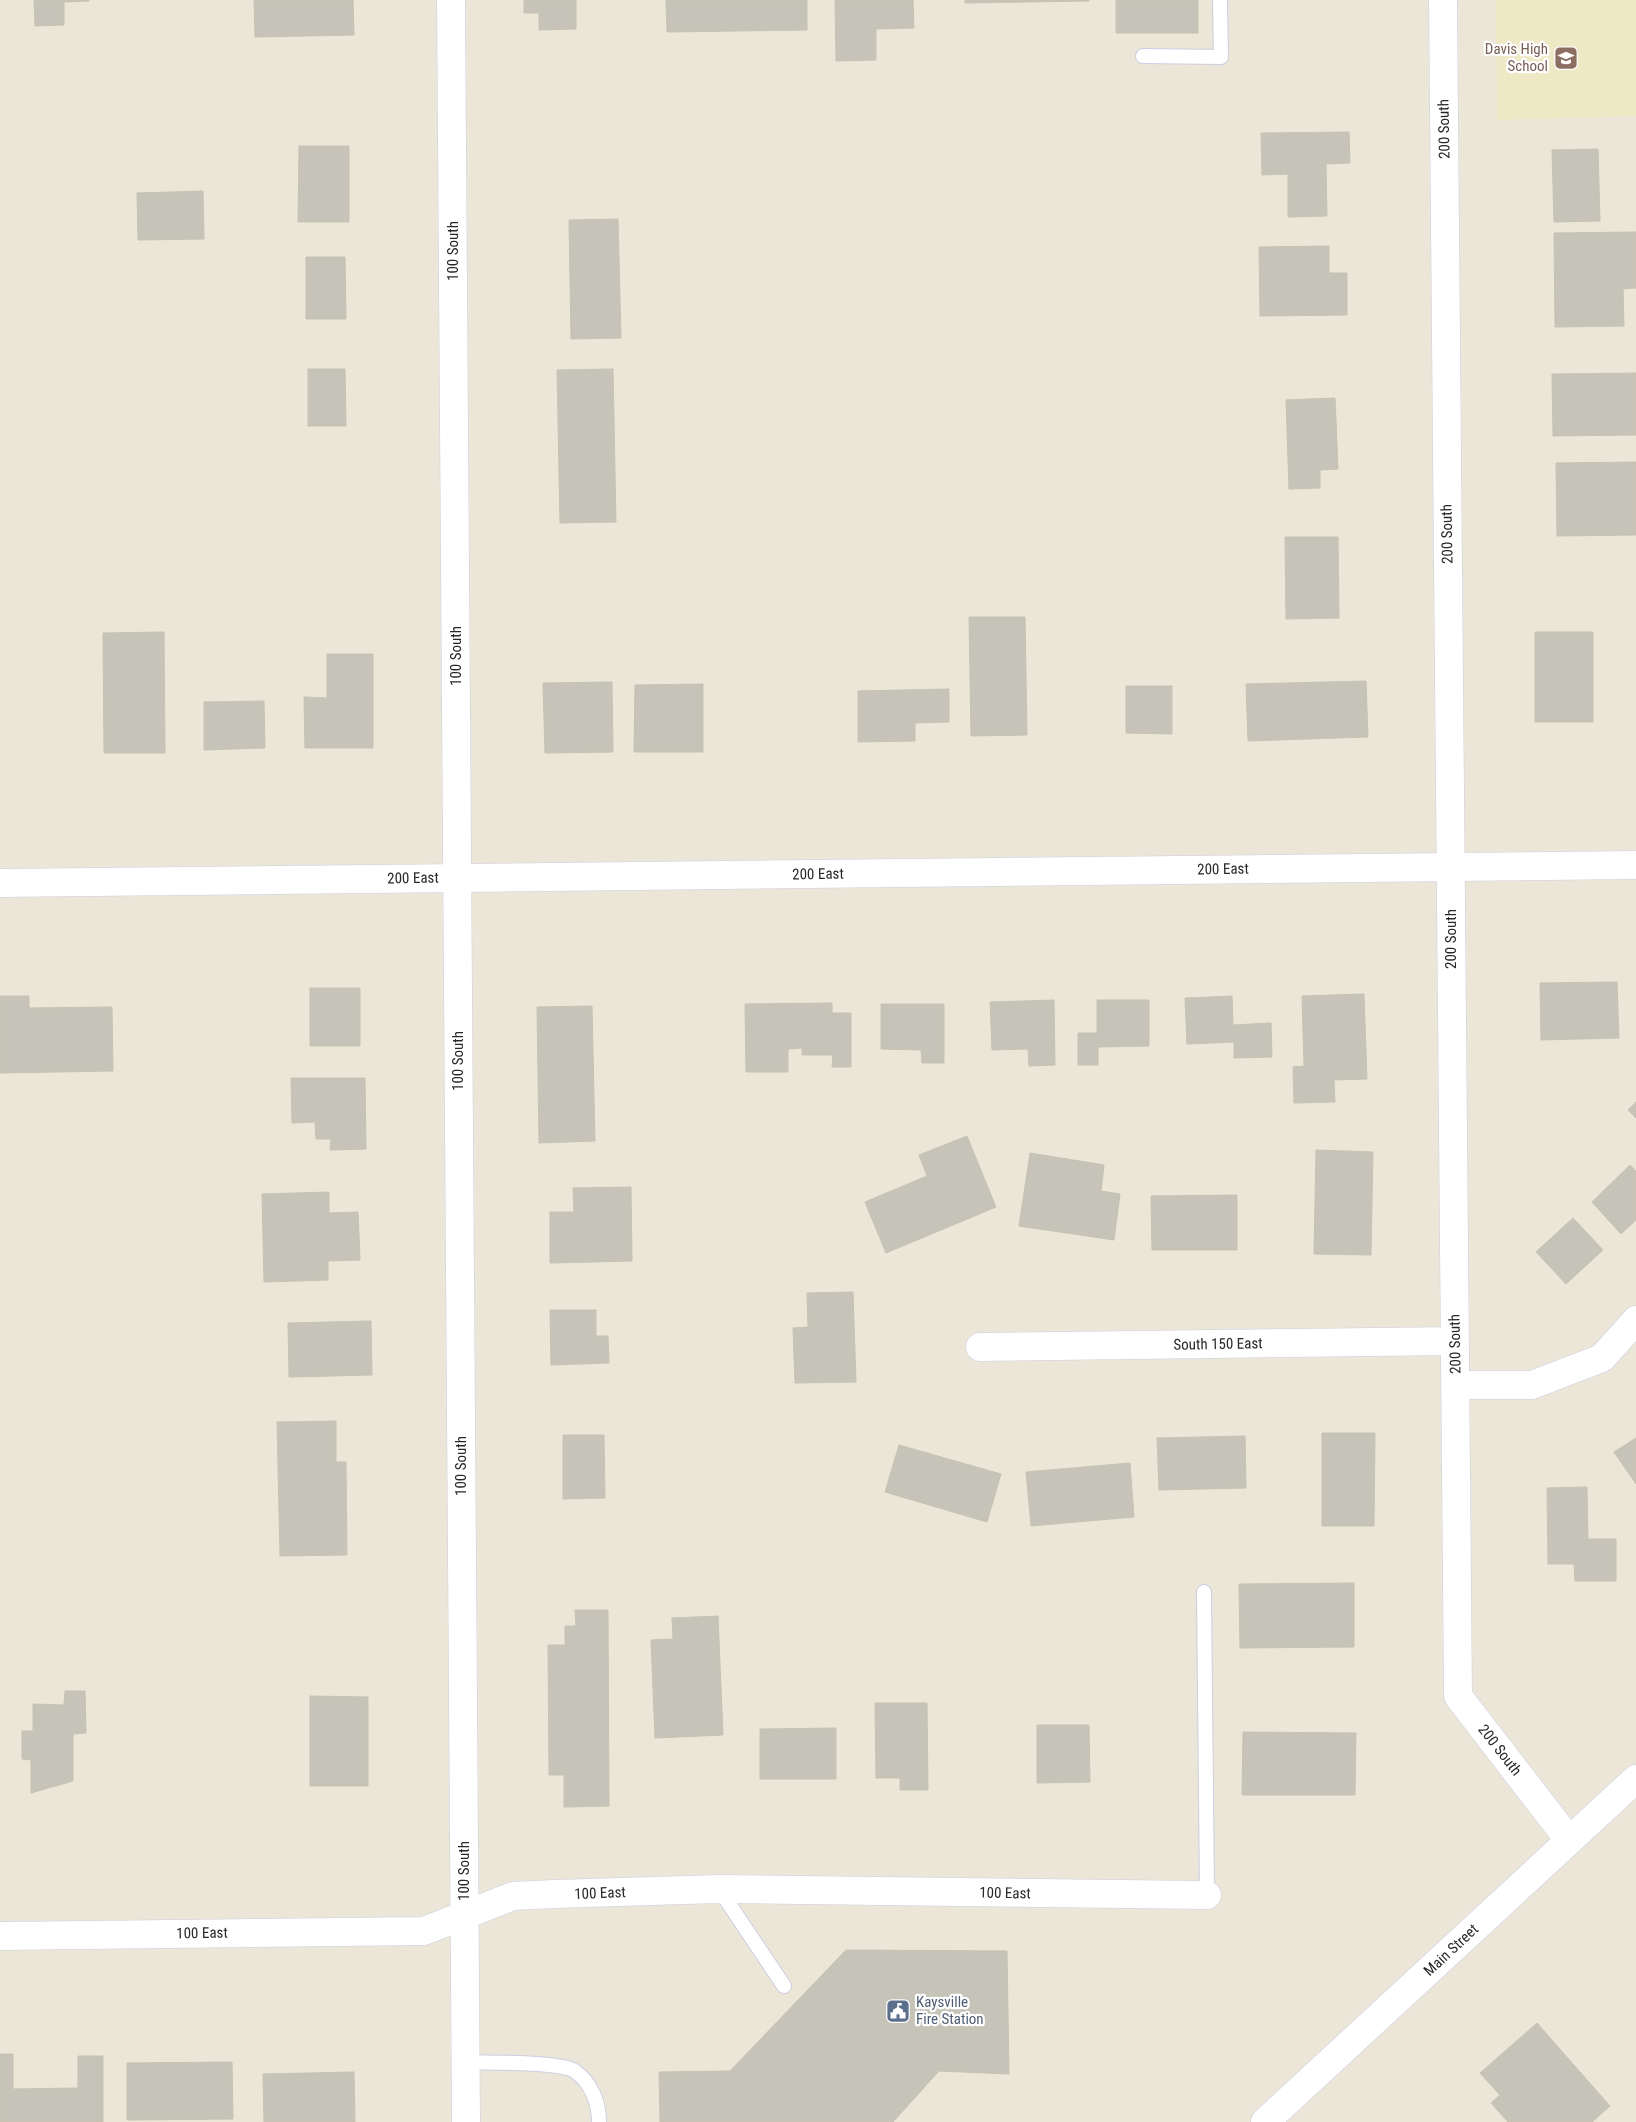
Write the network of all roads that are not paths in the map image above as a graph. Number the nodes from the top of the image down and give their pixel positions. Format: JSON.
{"nodes":[{"id":1,"x":451,"y":0,"type":"edge"},
{"id":2,"x":1220,"y":0,"type":"edge"},
{"id":3,"x":1442,"y":0,"type":"edge"},
{"id":4,"x":1143,"y":56,"type":"dead end"},
{"id":5,"x":1636,"y":865,"type":"edge"},
{"id":6,"x":1451,"y":867,"type":"junction"},
{"id":7,"x":457,"y":878,"type":"junction"},
{"id":8,"x":0,"y":883,"type":"edge"},
{"id":9,"x":1636,"y":1320,"type":"edge"},
{"id":10,"x":1455,"y":1342,"type":"junction"},
{"id":11,"x":980,"y":1347,"type":"dead end"},
{"id":12,"x":1455,"y":1385,"type":"junction"},
{"id":13,"x":1204,"y":1592,"type":"dead end"},
{"id":14,"x":1636,"y":1779,"type":"edge"},
{"id":15,"x":1569,"y":1840,"type":"junction"},
{"id":16,"x":719,"y":1889,"type":"junction"},
{"id":17,"x":1207,"y":1895,"type":"joint"},
{"id":18,"x":465,"y":1915,"type":"junction"},
{"id":19,"x":0,"y":1936,"type":"edge"},
{"id":20,"x":784,"y":1986,"type":"dead end"},
{"id":21,"x":466,"y":2062,"type":"junction"},
{"id":22,"x":466,"y":2122,"type":"edge"},
{"id":23,"x":599,"y":2122,"type":"edge"},
{"id":24,"x":1265,"y":2122,"type":"edge"}],
"edges":[{"from":1,"to":7,"type":"street","name":"100 South"},
{"from":2,"to":4,"type":"lane"},
{"from":3,"to":6,"type":"street","name":"200 South"},
{"from":5,"to":6,"type":"street","name":"200 East"},
{"from":6,"to":7,"type":"street","name":"200 East"},
{"from":6,"to":10,"type":"street","name":"200 South"},
{"from":7,"to":8,"type":"street","name":"200 East"},
{"from":7,"to":18,"type":"street","name":"100 South"},
{"from":9,"to":12,"type":"street"},
{"from":10,"to":11,"type":"street","name":"South 150 East"},
{"from":10,"to":12,"type":"street","name":"200 South"},
{"from":12,"to":15,"type":"street","name":"200 South"},
{"from":13,"to":17,"type":"lane"},
{"from":14,"to":15,"type":"street","name":"Main Street"},
{"from":15,"to":24,"type":"street","name":"Main Street"},
{"from":16,"to":17,"type":"street","name":"100 East"},
{"from":16,"to":18,"type":"street","name":"100 East"},
{"from":16,"to":20,"type":"lane"},
{"from":18,"to":19,"type":"street","name":"100 East"},
{"from":18,"to":21,"type":"street","name":"100 South"},
{"from":21,"to":22,"type":"street","name":"100 South"},
{"from":21,"to":23,"type":"lane"}]}
